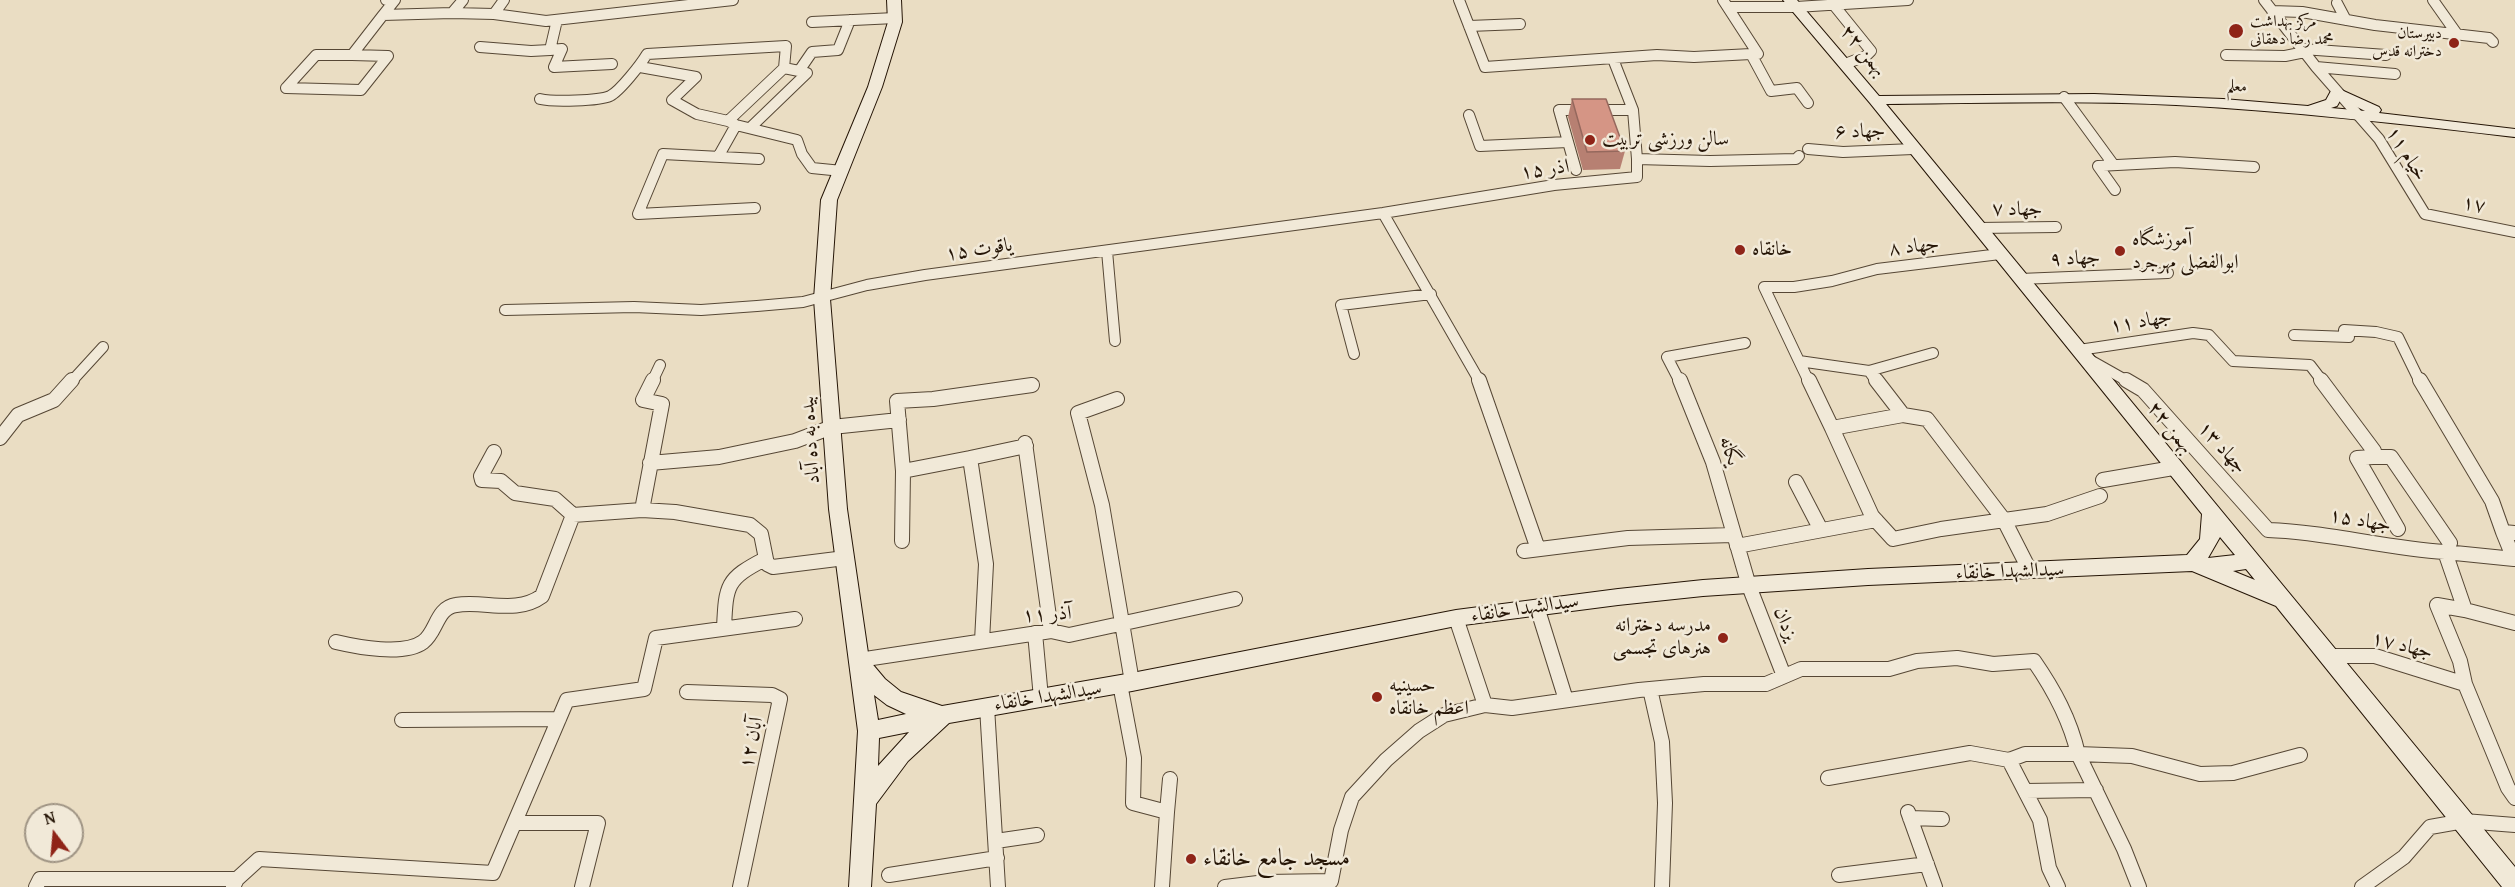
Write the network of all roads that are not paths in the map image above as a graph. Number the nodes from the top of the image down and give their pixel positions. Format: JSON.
{"nodes":[{"id":1,"x":386,"y":0,"type":"edge"},
{"id":2,"x":463,"y":0,"type":"edge"},
{"id":3,"x":504,"y":0,"type":"edge"},
{"id":4,"x":733,"y":0,"type":"edge"},
{"id":5,"x":1459,"y":0,"type":"edge"},
{"id":6,"x":1908,"y":0,"type":"edge"},
{"id":7,"x":2264,"y":0,"type":"edge"},
{"id":8,"x":2433,"y":0,"type":"edge"},
{"id":9,"x":2337,"y":3,"type":"dead end"},
{"id":10,"x":656,"y":4,"type":"edge"},
{"id":11,"x":1726,"y":4,"type":"edge"},
{"id":12,"x":1793,"y":4,"type":"edge"},
{"id":13,"x":1833,"y":4,"type":"junction"},
{"id":14,"x":894,"y":9,"type":"edge"},
{"id":15,"x":2272,"y":10,"type":"junction"},
{"id":16,"x":452,"y":13,"type":"junction"},
{"id":17,"x":494,"y":14,"type":"junction"},
{"id":18,"x":383,"y":15,"type":"junction"},
{"id":19,"x":557,"y":20,"type":"junction"},
{"id":20,"x":850,"y":20,"type":"junction"},
{"id":21,"x":2346,"y":20,"type":"junction"},
{"id":22,"x":812,"y":22,"type":"dead end"},
{"id":23,"x":1520,"y":24,"type":"dead end"},
{"id":24,"x":1469,"y":26,"type":"junction"},
{"id":25,"x":2457,"y":34,"type":"junction"},
{"id":26,"x":2493,"y":42,"type":"dead end"},
{"id":27,"x":480,"y":47,"type":"dead end"},
{"id":28,"x":550,"y":50,"type":"junction"},
{"id":29,"x":2304,"y":51,"type":"junction"},
{"id":30,"x":1750,"y":54,"type":"junction"},
{"id":31,"x":352,"y":55,"type":"junction"},
{"id":32,"x":2226,"y":55,"type":"dead end"},
{"id":33,"x":2386,"y":56,"type":"dead end"},
{"id":34,"x":1613,"y":59,"type":"junction"},
{"id":35,"x":612,"y":64,"type":"dead end"},
{"id":36,"x":1845,"y":64,"type":"junction"},
{"id":37,"x":640,"y":67,"type":"junction"},
{"id":38,"x":2316,"y":67,"type":"junction"},
{"id":39,"x":784,"y":68,"type":"junction"},
{"id":40,"x":807,"y":74,"type":"dead end"},
{"id":41,"x":2395,"y":74,"type":"dead end"},
{"id":42,"x":1858,"y":81,"type":"junction"},
{"id":43,"x":2337,"y":92,"type":"junction"},
{"id":44,"x":2064,"y":97,"type":"junction"},
{"id":45,"x":1873,"y":98,"type":"junction"},
{"id":46,"x":1920,"y":98,"type":"junction"},
{"id":47,"x":540,"y":99,"type":"dead end"},
{"id":48,"x":1808,"y":103,"type":"dead end"},
{"id":49,"x":1633,"y":110,"type":"junction"},
{"id":50,"x":2304,"y":110,"type":"junction"},
{"id":51,"x":2355,"y":114,"type":"junction"},
{"id":52,"x":1469,"y":115,"type":"dead end"},
{"id":53,"x":2407,"y":119,"type":"junction"},
{"id":54,"x":1890,"y":120,"type":"junction"},
{"id":55,"x":732,"y":123,"type":"junction"},
{"id":56,"x":750,"y":128,"type":"junction"},
{"id":57,"x":2515,"y":133,"type":"edge"},
{"id":58,"x":1568,"y":142,"type":"junction"},
{"id":59,"x":1913,"y":149,"type":"junction"},
{"id":60,"x":718,"y":157,"type":"junction"},
{"id":61,"x":759,"y":159,"type":"dead end"},
{"id":62,"x":1637,"y":159,"type":"junction"},
{"id":63,"x":2113,"y":164,"type":"junction"},
{"id":64,"x":2254,"y":166,"type":"dead end"},
{"id":65,"x":1576,"y":170,"type":"dead end"},
{"id":66,"x":842,"y":171,"type":"junction"},
{"id":67,"x":2115,"y":190,"type":"dead end"},
{"id":68,"x":1458,"y":202,"type":"joint"},
{"id":69,"x":755,"y":208,"type":"dead end"},
{"id":70,"x":1383,"y":213,"type":"junction"},
{"id":71,"x":2425,"y":214,"type":"joint"},
{"id":72,"x":2056,"y":227,"type":"dead end"},
{"id":73,"x":1978,"y":228,"type":"junction"},
{"id":74,"x":2515,"y":232,"type":"edge"},
{"id":75,"x":1107,"y":251,"type":"junction"},
{"id":76,"x":2000,"y":254,"type":"junction"},
{"id":77,"x":2168,"y":273,"type":"dead end"},
{"id":78,"x":2020,"y":279,"type":"junction"},
{"id":79,"x":1431,"y":294,"type":"junction"},
{"id":80,"x":822,"y":299,"type":"junction"},
{"id":81,"x":505,"y":310,"type":"dead end"},
{"id":82,"x":2294,"y":335,"type":"dead end"},
{"id":83,"x":1115,"y":341,"type":"dead end"},
{"id":84,"x":1745,"y":343,"type":"dead end"},
{"id":85,"x":103,"y":347,"type":"dead end"},
{"id":86,"x":1933,"y":353,"type":"dead end"},
{"id":87,"x":1354,"y":354,"type":"dead end"},
{"id":88,"x":2081,"y":354,"type":"junction"},
{"id":89,"x":1799,"y":361,"type":"junction"},
{"id":90,"x":660,"y":365,"type":"dead end"},
{"id":91,"x":1869,"y":371,"type":"junction"},
{"id":92,"x":1032,"y":385,"type":"dead end"},
{"id":93,"x":1117,"y":399,"type":"dead end"},
{"id":94,"x":1903,"y":415,"type":"junction"},
{"id":95,"x":899,"y":420,"type":"junction"},
{"id":96,"x":832,"y":427,"type":"junction"},
{"id":97,"x":1832,"y":428,"type":"junction"},
{"id":98,"x":0,"y":438,"type":"edge"},
{"id":99,"x":494,"y":452,"type":"dead end"},
{"id":100,"x":2373,"y":457,"type":"junction"},
{"id":101,"x":970,"y":458,"type":"junction"},
{"id":102,"x":650,"y":463,"type":"junction"},
{"id":103,"x":2174,"y":468,"type":"junction"},
{"id":104,"x":903,"y":471,"type":"junction"},
{"id":105,"x":2103,"y":480,"type":"dead end"},
{"id":106,"x":1796,"y":482,"type":"dead end"},
{"id":107,"x":2100,"y":496,"type":"dead end"},
{"id":108,"x":642,"y":510,"type":"junction"},
{"id":109,"x":2211,"y":513,"type":"junction"},
{"id":110,"x":573,"y":515,"type":"junction"},
{"id":111,"x":1876,"y":520,"type":"junction"},
{"id":112,"x":2004,"y":520,"type":"junction"},
{"id":113,"x":2398,"y":529,"type":"dead end"},
{"id":114,"x":1821,"y":530,"type":"junction"},
{"id":115,"x":2268,"y":530,"type":"joint"},
{"id":116,"x":2509,"y":533,"type":"edge"},
{"id":117,"x":1735,"y":540,"type":"junction"},
{"id":118,"x":902,"y":541,"type":"dead end"},
{"id":119,"x":2447,"y":548,"type":"junction"},
{"id":120,"x":2247,"y":557,"type":"junction"},
{"id":121,"x":845,"y":558,"type":"junction"},
{"id":122,"x":765,"y":559,"type":"junction"},
{"id":123,"x":2192,"y":563,"type":"junction"},
{"id":124,"x":2030,"y":571,"type":"junction"},
{"id":125,"x":1749,"y":586,"type":"junction"},
{"id":126,"x":1235,"y":599,"type":"dead end"},
{"id":127,"x":2283,"y":602,"type":"junction"},
{"id":128,"x":1537,"y":607,"type":"junction"},
{"id":129,"x":2465,"y":610,"type":"junction"},
{"id":130,"x":1456,"y":618,"type":"junction"},
{"id":131,"x":795,"y":619,"type":"dead end"},
{"id":132,"x":2515,"y":623,"type":"edge"},
{"id":133,"x":1121,"y":625,"type":"junction"},
{"id":134,"x":724,"y":628,"type":"junction"},
{"id":135,"x":1051,"y":631,"type":"junction"},
{"id":136,"x":1035,"y":633,"type":"junction"},
{"id":137,"x":982,"y":640,"type":"junction"},
{"id":138,"x":336,"y":642,"type":"dead end"},
{"id":139,"x":2328,"y":656,"type":"junction"},
{"id":140,"x":859,"y":662,"type":"junction"},
{"id":141,"x":1785,"y":676,"type":"junction"},
{"id":142,"x":1126,"y":683,"type":"junction"},
{"id":143,"x":2465,"y":684,"type":"junction"},
{"id":144,"x":1650,"y":689,"type":"junction"},
{"id":145,"x":687,"y":692,"type":"dead end"},
{"id":146,"x":1041,"y":698,"type":"junction"},
{"id":147,"x":1566,"y":700,"type":"junction"},
{"id":148,"x":1485,"y":705,"type":"junction"},
{"id":149,"x":987,"y":707,"type":"junction"},
{"id":150,"x":943,"y":715,"type":"junction"},
{"id":151,"x":559,"y":719,"type":"junction"},
{"id":152,"x":402,"y":720,"type":"dead end"},
{"id":153,"x":869,"y":731,"type":"junction"},
{"id":154,"x":2078,"y":754,"type":"junction"},
{"id":155,"x":2300,"y":755,"type":"dead end"},
{"id":156,"x":2009,"y":760,"type":"junction"},
{"id":157,"x":1828,"y":778,"type":"dead end"},
{"id":158,"x":1170,"y":779,"type":"dead end"},
{"id":159,"x":2025,"y":790,"type":"junction"},
{"id":160,"x":2096,"y":790,"type":"junction"},
{"id":161,"x":2515,"y":798,"type":"edge"},
{"id":162,"x":866,"y":801,"type":"junction"},
{"id":163,"x":1167,"y":812,"type":"junction"},
{"id":164,"x":1942,"y":819,"type":"dead end"},
{"id":165,"x":2464,"y":821,"type":"junction"},
{"id":166,"x":515,"y":823,"type":"junction"},
{"id":167,"x":2515,"y":825,"type":"edge"},
{"id":168,"x":1037,"y":835,"type":"dead end"},
{"id":169,"x":996,"y":841,"type":"junction"},
{"id":170,"x":997,"y":858,"type":"junction"},
{"id":171,"x":1927,"y":864,"type":"junction"},
{"id":172,"x":889,"y":875,"type":"dead end"},
{"id":173,"x":1839,"y":875,"type":"dead end"},
{"id":174,"x":235,"y":883,"type":"edge"},
{"id":175,"x":1307,"y":884,"type":"edge"},
{"id":176,"x":2515,"y":885,"type":"edge"},
{"id":177,"x":36,"y":887,"type":"edge"},
{"id":178,"x":582,"y":887,"type":"edge"},
{"id":179,"x":740,"y":887,"type":"edge"},
{"id":180,"x":860,"y":887,"type":"edge"},
{"id":181,"x":998,"y":887,"type":"edge"},
{"id":182,"x":1162,"y":887,"type":"edge"},
{"id":183,"x":1225,"y":887,"type":"edge"},
{"id":184,"x":1662,"y":887,"type":"edge"},
{"id":185,"x":1935,"y":887,"type":"edge"},
{"id":186,"x":2058,"y":887,"type":"edge"},
{"id":187,"x":2139,"y":887,"type":"edge"},
{"id":188,"x":2362,"y":887,"type":"edge"}],
"edges":[{"from":1,"to":18,"type":"street"},
{"from":2,"to":16,"type":"street"},
{"from":3,"to":17,"type":"street"},
{"from":4,"to":10,"type":"street"},
{"from":5,"to":24,"type":"street"},
{"from":6,"to":13,"type":"street"},
{"from":7,"to":15,"type":"street","name":"خیام ۱۱"},
{"from":8,"to":25,"type":"street"},
{"from":9,"to":21,"type":"street"},
{"from":10,"to":19,"type":"street"},
{"from":11,"to":12,"type":"street"},
{"from":11,"to":30,"type":"street"},
{"from":12,"to":13,"type":"street"},
{"from":12,"to":36,"type":"main road","name":"۲۲ بهمن"},
{"from":13,"to":36,"type":"street"},
{"from":14,"to":20,"type":"street"},
{"from":14,"to":66,"type":"main road","name":"بیده به ده آباد"},
{"from":15,"to":21,"type":"street"},
{"from":15,"to":29,"type":"street","name":"خیام ۱۱"},
{"from":16,"to":17,"type":"street"},
{"from":16,"to":18,"type":"street"},
{"from":17,"to":19,"type":"street"},
{"from":18,"to":31,"type":"street"},
{"from":19,"to":28,"type":"street"},
{"from":20,"to":22,"type":"street"},
{"from":20,"to":39,"type":"street"},
{"from":21,"to":25,"type":"street"},
{"from":23,"to":24,"type":"street"},
{"from":24,"to":34,"type":"street"},
{"from":25,"to":26,"type":"street"},
{"from":27,"to":28,"type":"street"},
{"from":28,"to":35,"type":"street"},
{"from":29,"to":32,"type":"street"},
{"from":29,"to":33,"type":"street"},
{"from":29,"to":38,"type":"street","name":"خیام ۱۱"},
{"from":30,"to":34,"type":"street"},
{"from":30,"to":48,"type":"street"},
{"from":31,"to":31,"type":"street"},
{"from":34,"to":49,"type":"street"},
{"from":36,"to":42,"type":"main road","name":"۲۲ بهمن"},
{"from":37,"to":39,"type":"street"},
{"from":37,"to":47,"type":"street"},
{"from":37,"to":55,"type":"street"},
{"from":38,"to":41,"type":"street"},
{"from":38,"to":43,"type":"street","name":"خیام ۱۱"},
{"from":39,"to":55,"type":"street"},
{"from":40,"to":56,"type":"street"},
{"from":42,"to":45,"type":"main road","name":"۲۲ بهمن"},
{"from":42,"to":46,"type":"main road"},
{"from":43,"to":50,"type":"main road"},
{"from":43,"to":51,"type":"street","name":"خیام ۱۱"},
{"from":43,"to":53,"type":"main road"},
{"from":44,"to":46,"type":"main road","name":"معلم"},
{"from":44,"to":50,"type":"main road","name":"معلم"},
{"from":44,"to":63,"type":"street"},
{"from":45,"to":46,"type":"main road","name":"معلم"},
{"from":45,"to":54,"type":"main road","name":"۲۲ بهمن"},
{"from":46,"to":54,"type":"main road"},
{"from":49,"to":58,"type":"street"},
{"from":49,"to":62,"type":"street"},
{"from":50,"to":51,"type":"main road","name":"معلم"},
{"from":51,"to":53,"type":"main road","name":"معلم"},
{"from":51,"to":71,"type":"street","name":"خیام ۱۱"},
{"from":52,"to":58,"type":"street"},
{"from":53,"to":57,"type":"main road","name":"معلم"},
{"from":54,"to":59,"type":"main road","name":"۲۲ بهمن"},
{"from":55,"to":56,"type":"street"},
{"from":55,"to":60,"type":"street"},
{"from":56,"to":66,"type":"street"},
{"from":58,"to":65,"type":"street"},
{"from":59,"to":62,"type":"street","name":"جهاد ۶"},
{"from":59,"to":73,"type":"main road","name":"۲۲ بهمن"},
{"from":60,"to":61,"type":"street"},
{"from":60,"to":69,"type":"street"},
{"from":62,"to":68,"type":"street","name":"اذر ۱۵"},
{"from":63,"to":64,"type":"street"},
{"from":63,"to":67,"type":"street"},
{"from":66,"to":80,"type":"main road","name":"بیده به ده آباد"},
{"from":68,"to":70,"type":"street","name":"یاقوت ۱۵"},
{"from":70,"to":75,"type":"street","name":"یاقوت ۱۵"},
{"from":70,"to":79,"type":"street"},
{"from":71,"to":74,"type":"street","name":"۱۷"},
{"from":72,"to":73,"type":"street","name":"جهاد ۷"},
{"from":73,"to":76,"type":"main road","name":"۲۲ بهمن"},
{"from":75,"to":80,"type":"street","name":"یاقوت ۱۵"},
{"from":75,"to":83,"type":"street"},
{"from":76,"to":78,"type":"main road","name":"۲۲ بهمن"},
{"from":76,"to":89,"type":"street","name":"جهاد ۸"},
{"from":77,"to":78,"type":"street","name":"جهاد ۹"},
{"from":78,"to":88,"type":"main road","name":"۲۲ بهمن"},
{"from":79,"to":87,"type":"street"},
{"from":79,"to":117,"type":"street"},
{"from":80,"to":81,"type":"street","name":"یاقوت ۱۵"},
{"from":80,"to":96,"type":"main road","name":"بیده به ده آباد"},
{"from":82,"to":116,"type":"street"},
{"from":84,"to":117,"type":"street","name":"یگانه"},
{"from":85,"to":98,"type":"street"},
{"from":86,"to":91,"type":"street"},
{"from":88,"to":100,"type":"street","name":"جهاد ۱۱"},
{"from":88,"to":103,"type":"main road","name":"۲۲ بهمن"},
{"from":88,"to":115,"type":"street","name":"جهاد ۱۳"},
{"from":89,"to":91,"type":"street"},
{"from":89,"to":97,"type":"street"},
{"from":90,"to":102,"type":"street"},
{"from":91,"to":94,"type":"street"},
{"from":92,"to":95,"type":"street"},
{"from":93,"to":133,"type":"street"},
{"from":94,"to":97,"type":"street"},
{"from":94,"to":112,"type":"street"},
{"from":95,"to":96,"type":"street"},
{"from":95,"to":104,"type":"street"},
{"from":96,"to":102,"type":"street"},
{"from":96,"to":121,"type":"main road","name":"بیده به ده آباد"},
{"from":97,"to":111,"type":"street"},
{"from":99,"to":110,"type":"street"},
{"from":100,"to":113,"type":"street"},
{"from":100,"to":119,"type":"street"},
{"from":101,"to":104,"type":"street"},
{"from":101,"to":135,"type":"street"},
{"from":101,"to":137,"type":"street"},
{"from":102,"to":108,"type":"street"},
{"from":103,"to":105,"type":"street"},
{"from":103,"to":109,"type":"main road","name":"۲۲ بهمن"},
{"from":104,"to":118,"type":"street"},
{"from":106,"to":114,"type":"street"},
{"from":107,"to":112,"type":"street"},
{"from":108,"to":110,"type":"street"},
{"from":108,"to":122,"type":"street"},
{"from":109,"to":120,"type":"main road","name":"۲۲ بهمن"},
{"from":109,"to":123,"type":"main road"},
{"from":110,"to":138,"type":"street"},
{"from":111,"to":112,"type":"street"},
{"from":111,"to":114,"type":"street"},
{"from":112,"to":124,"type":"street"},
{"from":114,"to":117,"type":"street"},
{"from":115,"to":119,"type":"street","name":"جهاد ۱۵"},
{"from":116,"to":119,"type":"street","name":"جهاد ۱۵"},
{"from":117,"to":125,"type":"street","name":"یگانه"},
{"from":119,"to":129,"type":"street"},
{"from":120,"to":123,"type":"main road","name":"سیدالشهدا خانقاء"},
{"from":120,"to":127,"type":"main road","name":"۲۲ بهمن"},
{"from":121,"to":122,"type":"street"},
{"from":121,"to":140,"type":"main road","name":"بیده به ده آباد"},
{"from":122,"to":134,"type":"street"},
{"from":123,"to":124,"type":"main road","name":"سیدالشهدا خانقاء"},
{"from":123,"to":127,"type":"main road"},
{"from":124,"to":125,"type":"main road","name":"سیدالشهدا خانقاء"},
{"from":125,"to":128,"type":"main road","name":"سیدالشهدا خانقاء"},
{"from":125,"to":141,"type":"street","name":"یزدان"},
{"from":126,"to":133,"type":"street","name":"آذر ۱۱"},
{"from":127,"to":139,"type":"main road","name":"۲۲ بهمن"},
{"from":128,"to":130,"type":"main road","name":"سیدالشهدا خانقاء"},
{"from":128,"to":147,"type":"street"},
{"from":129,"to":132,"type":"street"},
{"from":129,"to":143,"type":"street"},
{"from":130,"to":142,"type":"main road","name":"سیدالشهدا خانقاء"},
{"from":130,"to":148,"type":"street"},
{"from":131,"to":134,"type":"street"},
{"from":133,"to":135,"type":"street","name":"آذر ۱۱"},
{"from":133,"to":142,"type":"street"},
{"from":134,"to":151,"type":"street"},
{"from":135,"to":136,"type":"street","name":"آذر ۱۱"},
{"from":136,"to":137,"type":"street","name":"آذر ۱۱"},
{"from":136,"to":146,"type":"street"},
{"from":137,"to":140,"type":"street","name":"آذر ۱۱"},
{"from":139,"to":143,"type":"street","name":"جهاد ۱۷"},
{"from":139,"to":165,"type":"main road","name":"۲۲ بهمن"},
{"from":140,"to":150,"type":"main road"},
{"from":140,"to":153,"type":"main road","name":"بیده به ده آباد"},
{"from":141,"to":144,"type":"street"},
{"from":141,"to":154,"type":"street"},
{"from":142,"to":146,"type":"main road","name":"سیدالشهدا خانقاء"},
{"from":142,"to":163,"type":"street"},
{"from":143,"to":161,"type":"street"},
{"from":144,"to":147,"type":"street"},
{"from":144,"to":184,"type":"street"},
{"from":145,"to":179,"type":"street","name":"آبان ۱۲"},
{"from":146,"to":149,"type":"main road","name":"سیدالشهدا خانقاء"},
{"from":147,"to":148,"type":"street"},
{"from":148,"to":175,"type":"street"},
{"from":149,"to":150,"type":"main road","name":"سیدالشهدا خانقاء"},
{"from":149,"to":169,"type":"street"},
{"from":150,"to":153,"type":"main road","name":"سیدالشهدا خانقاء"},
{"from":150,"to":162,"type":"main road"},
{"from":151,"to":152,"type":"street"},
{"from":151,"to":166,"type":"street"},
{"from":153,"to":162,"type":"main road","name":"بیده به ده آباد"},
{"from":154,"to":155,"type":"street"},
{"from":154,"to":156,"type":"street"},
{"from":154,"to":160,"type":"street"},
{"from":156,"to":157,"type":"street"},
{"from":156,"to":159,"type":"street"},
{"from":158,"to":163,"type":"street"},
{"from":159,"to":160,"type":"street"},
{"from":159,"to":186,"type":"street"},
{"from":160,"to":187,"type":"street"},
{"from":162,"to":180,"type":"main road","name":"بیده به ده آباد"},
{"from":163,"to":182,"type":"street"},
{"from":164,"to":171,"type":"street"},
{"from":165,"to":167,"type":"street"},
{"from":165,"to":176,"type":"main road","name":"۲۲ بهمن"},
{"from":165,"to":188,"type":"street"},
{"from":166,"to":174,"type":"street"},
{"from":166,"to":178,"type":"street"},
{"from":168,"to":169,"type":"street"},
{"from":169,"to":170,"type":"street"},
{"from":170,"to":172,"type":"street"},
{"from":170,"to":181,"type":"street"},
{"from":171,"to":173,"type":"street"},
{"from":171,"to":185,"type":"street"},
{"from":174,"to":177,"type":"street"},
{"from":175,"to":183,"type":"street"}]}
